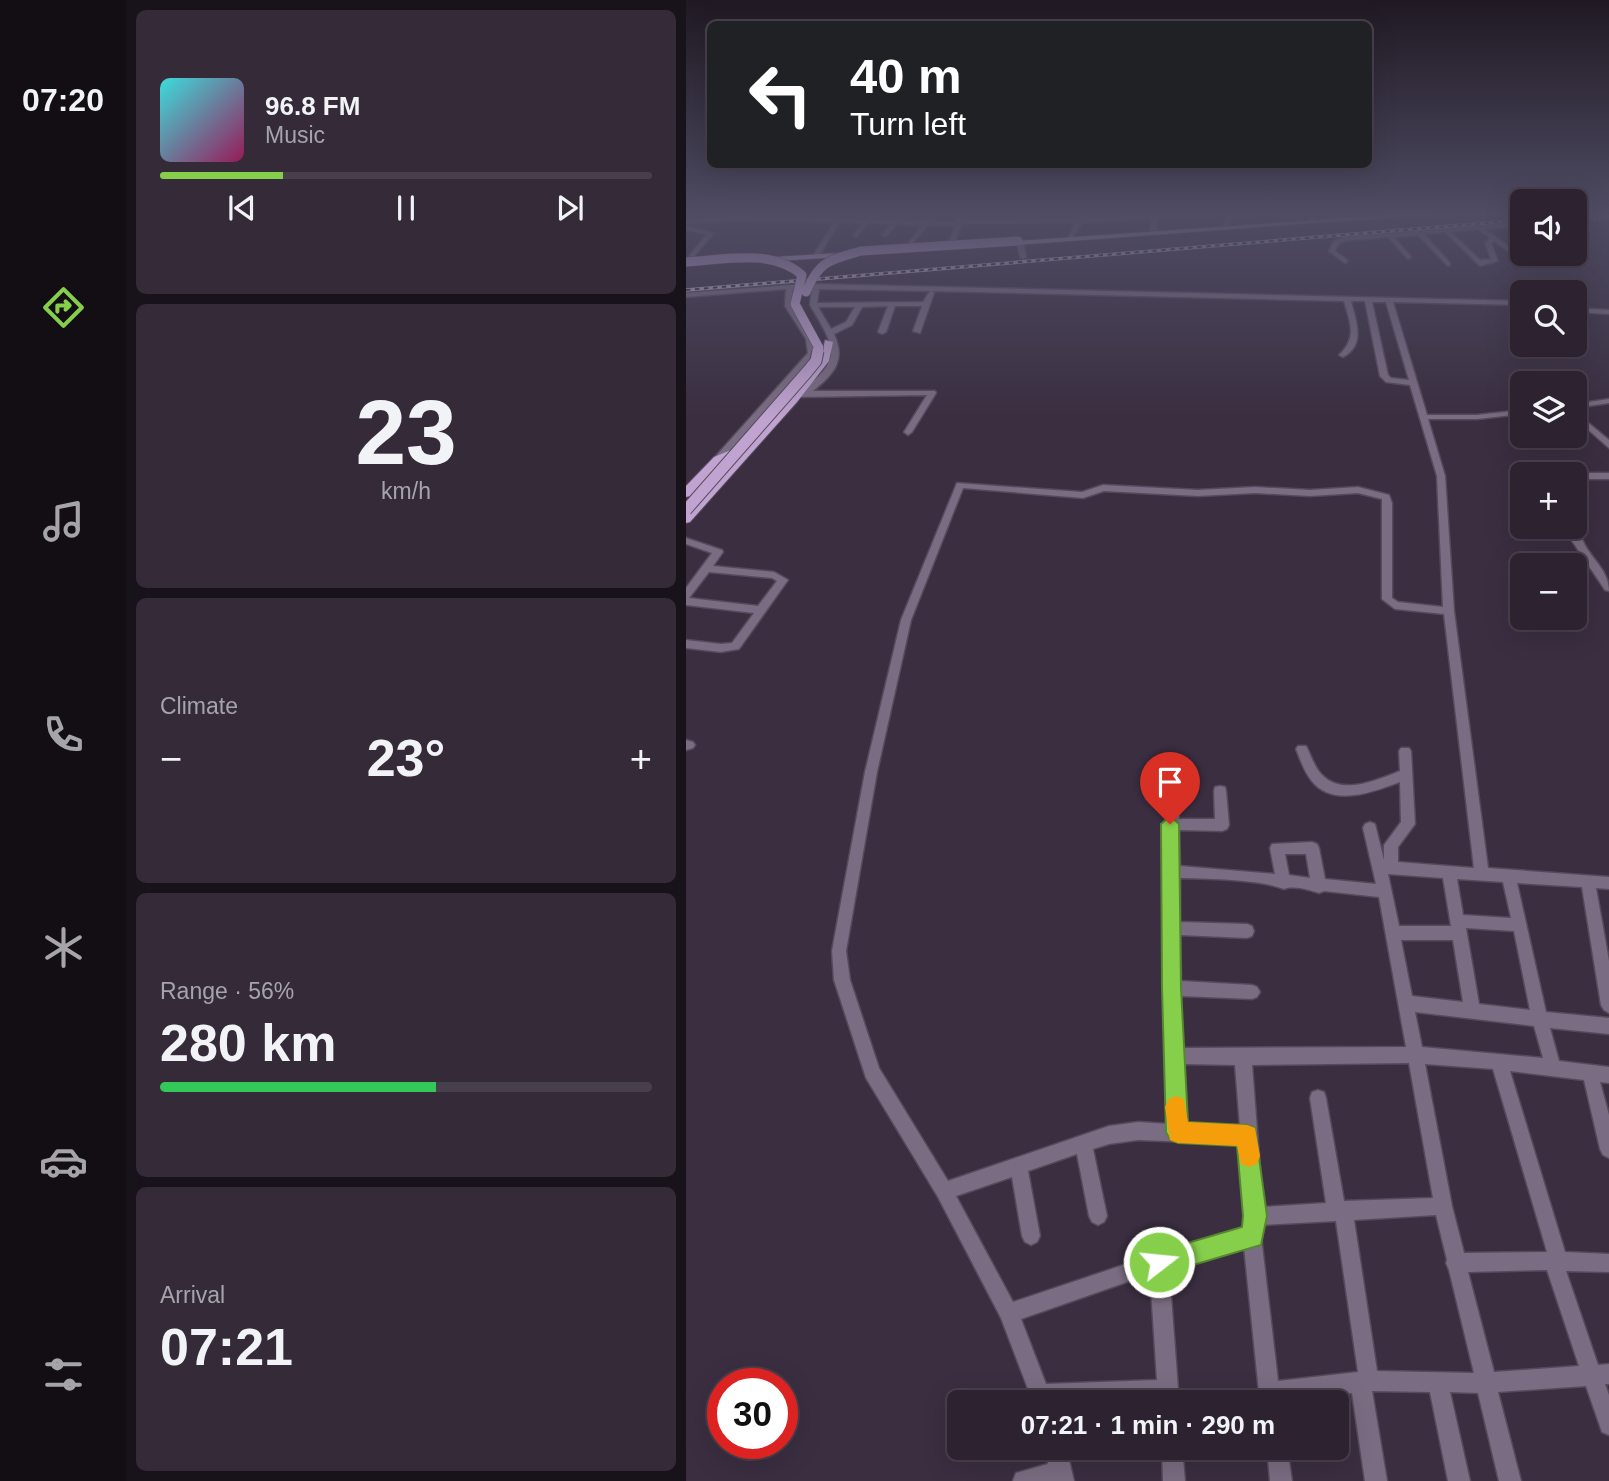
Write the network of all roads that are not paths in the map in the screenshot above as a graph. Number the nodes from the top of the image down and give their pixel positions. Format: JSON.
{"nodes":[{"id":1,"x":801,"y":281,"type":"edge"},
{"id":2,"x":808,"y":281,"type":"edge"},
{"id":3,"x":790,"y":288,"type":"junction"},
{"id":4,"x":815,"y":288,"type":"junction"},
{"id":5,"x":957,"y":292,"type":"junction"},
{"id":6,"x":931,"y":293,"type":"junction"},
{"id":7,"x":686,"y":296,"type":"edge"},
{"id":8,"x":1347,"y":298,"type":"junction"},
{"id":9,"x":1368,"y":300,"type":"junction"},
{"id":10,"x":1389,"y":301,"type":"junction"},
{"id":11,"x":892,"y":304,"type":"junction"},
{"id":12,"x":926,"y":304,"type":"junction"},
{"id":13,"x":813,"y":305,"type":"junction"},
{"id":14,"x":859,"y":305,"type":"junction"},
{"id":15,"x":1510,"y":305,"type":"edge"},
{"id":16,"x":1510,"y":305,"type":"edge"},
{"id":17,"x":1587,"y":309,"type":"edge"},
{"id":18,"x":1609,"y":311,"type":"edge"},
{"id":19,"x":1372,"y":314,"type":"junction"},
{"id":20,"x":1392,"y":314,"type":"junction"},
{"id":21,"x":917,"y":331,"type":"dead end"},
{"id":22,"x":832,"y":332,"type":"junction"},
{"id":23,"x":882,"y":332,"type":"dead end"},
{"id":24,"x":1343,"y":355,"type":"dead end"},
{"id":25,"x":1412,"y":383,"type":"junction"},
{"id":26,"x":804,"y":390,"type":"junction"},
{"id":27,"x":1609,"y":401,"type":"edge"},
{"id":28,"x":1587,"y":404,"type":"edge"},
{"id":29,"x":1510,"y":413,"type":"edge"},
{"id":30,"x":1422,"y":416,"type":"junction"},
{"id":31,"x":1587,"y":425,"type":"edge"},
{"id":32,"x":908,"y":432,"type":"dead end"},
{"id":33,"x":752,"y":443,"type":"junction"},
{"id":34,"x":1609,"y":445,"type":"edge"},
{"id":35,"x":718,"y":459,"type":"junction"},
{"id":36,"x":1587,"y":476,"type":"edge"},
{"id":37,"x":1609,"y":476,"type":"edge"},
{"id":38,"x":686,"y":493,"type":"edge"},
{"id":39,"x":686,"y":510,"type":"edge"},
{"id":40,"x":686,"y":519,"type":"edge"},
{"id":41,"x":1576,"y":539,"type":"edge"},
{"id":42,"x":686,"y":541,"type":"edge"},
{"id":43,"x":705,"y":568,"type":"junction"},
{"id":44,"x":1609,"y":588,"type":"edge"},
{"id":45,"x":686,"y":595,"type":"edge"},
{"id":46,"x":686,"y":601,"type":"edge"},
{"id":47,"x":762,"y":610,"type":"junction"},
{"id":48,"x":1449,"y":611,"type":"junction"},
{"id":49,"x":686,"y":644,"type":"edge"},
{"id":50,"x":1302,"y":748,"type":"dead end"},
{"id":51,"x":1405,"y":751,"type":"dead end"},
{"id":52,"x":1172,"y":772,"type":"dead end"},
{"id":53,"x":1406,"y":774,"type":"junction"},
{"id":54,"x":1220,"y":791,"type":"dead end"},
{"id":55,"x":1170,"y":824,"type":"junction"},
{"id":56,"x":1370,"y":828,"type":"dead end"},
{"id":57,"x":1385,"y":867,"type":"junction"},
{"id":58,"x":1170,"y":872,"type":"junction"},
{"id":59,"x":1449,"y":872,"type":"junction"},
{"id":60,"x":1482,"y":874,"type":"junction"},
{"id":61,"x":1509,"y":876,"type":"junction"},
{"id":62,"x":1588,"y":881,"type":"junction"},
{"id":63,"x":1284,"y":883,"type":"junction"},
{"id":64,"x":1609,"y":883,"type":"edge"},
{"id":65,"x":1319,"y":887,"type":"junction"},
{"id":66,"x":1385,"y":891,"type":"junction"},
{"id":67,"x":1518,"y":925,"type":"junction"},
{"id":68,"x":1459,"y":927,"type":"junction"},
{"id":69,"x":1172,"y":928,"type":"junction"},
{"id":70,"x":1247,"y":931,"type":"dead end"},
{"id":71,"x":1393,"y":933,"type":"junction"},
{"id":72,"x":1171,"y":988,"type":"junction"},
{"id":73,"x":1252,"y":992,"type":"dead end"},
{"id":74,"x":1406,"y":1003,"type":"junction"},
{"id":75,"x":1609,"y":1005,"type":"edge"},
{"id":76,"x":1472,"y":1011,"type":"junction"},
{"id":77,"x":1540,"y":1019,"type":"junction"},
{"id":78,"x":1609,"y":1026,"type":"edge"},
{"id":79,"x":1416,"y":1055,"type":"junction"},
{"id":80,"x":1174,"y":1056,"type":"junction"},
{"id":81,"x":1243,"y":1057,"type":"junction"},
{"id":82,"x":1499,"y":1061,"type":"junction"},
{"id":83,"x":1553,"y":1067,"type":"junction"},
{"id":84,"x":1590,"y":1073,"type":"junction"},
{"id":85,"x":1609,"y":1075,"type":"edge"},
{"id":86,"x":1318,"y":1098,"type":"dead end"},
{"id":87,"x":1178,"y":1132,"type":"junction"},
{"id":88,"x":1247,"y":1136,"type":"junction"},
{"id":89,"x":1084,"y":1145,"type":"junction"},
{"id":90,"x":1609,"y":1149,"type":"edge"},
{"id":91,"x":1019,"y":1167,"type":"junction"},
{"id":92,"x":944,"y":1191,"type":"junction"},
{"id":93,"x":1443,"y":1206,"type":"junction"},
{"id":94,"x":1339,"y":1210,"type":"junction"},
{"id":95,"x":1098,"y":1216,"type":"dead end"},
{"id":96,"x":1254,"y":1226,"type":"junction"},
{"id":97,"x":1031,"y":1236,"type":"dead end"},
{"id":98,"x":1556,"y":1261,"type":"junction"},
{"id":99,"x":1159,"y":1262,"type":"junction"},
{"id":100,"x":1455,"y":1263,"type":"junction"},
{"id":101,"x":1609,"y":1263,"type":"edge"},
{"id":102,"x":1009,"y":1313,"type":"junction"},
{"id":103,"x":1601,"y":1375,"type":"edge"},
{"id":104,"x":1364,"y":1382,"type":"junction"},
{"id":105,"x":1438,"y":1382,"type":"junction"},
{"id":106,"x":1485,"y":1383,"type":"junction"},
{"id":107,"x":1039,"y":1390,"type":"edge"},
{"id":108,"x":1168,"y":1390,"type":"edge"},
{"id":109,"x":1269,"y":1390,"type":"edge"},
{"id":110,"x":1314,"y":1390,"type":"edge"},
{"id":111,"x":1609,"y":1425,"type":"edge"},
{"id":112,"x":1173,"y":1460,"type":"edge"},
{"id":113,"x":1279,"y":1460,"type":"edge"},
{"id":114,"x":1062,"y":1476,"type":"edge"},
{"id":115,"x":1024,"y":1481,"type":"edge"},
{"id":116,"x":1174,"y":1481,"type":"edge"},
{"id":117,"x":1281,"y":1481,"type":"edge"},
{"id":118,"x":1376,"y":1481,"type":"edge"},
{"id":119,"x":1460,"y":1481,"type":"edge"},
{"id":120,"x":1510,"y":1481,"type":"edge"}],
"edges":[{"from":1,"to":39,"type":"main road","bridge":true},
{"from":2,"to":26,"type":"main road","bridge":true},
{"from":3,"to":4,"type":"street"},
{"from":3,"to":7,"type":"street"},
{"from":3,"to":35,"type":"street"},
{"from":4,"to":5,"type":"street"},
{"from":4,"to":6,"type":"street"},
{"from":4,"to":13,"type":"street"},
{"from":5,"to":6,"type":"street"},
{"from":5,"to":8,"type":"street"},
{"from":6,"to":12,"type":"street"},
{"from":8,"to":9,"type":"street"},
{"from":8,"to":15,"type":"street"},
{"from":8,"to":24,"type":"street"},
{"from":9,"to":10,"type":"street"},
{"from":9,"to":19,"type":"street"},
{"from":10,"to":16,"type":"street"},
{"from":10,"to":20,"type":"street"},
{"from":11,"to":12,"type":"street"},
{"from":11,"to":14,"type":"street"},
{"from":11,"to":23,"type":"street"},
{"from":12,"to":21,"type":"street"},
{"from":13,"to":14,"type":"street"},
{"from":13,"to":22,"type":"street"},
{"from":14,"to":22,"type":"street"},
{"from":17,"to":18,"type":"street"},
{"from":19,"to":20,"type":"street"},
{"from":19,"to":25,"type":"street"},
{"from":20,"to":25,"type":"street"},
{"from":22,"to":26,"type":"street"},
{"from":25,"to":30,"type":"street"},
{"from":26,"to":32,"type":"street"},
{"from":26,"to":33,"type":"main road"},
{"from":27,"to":28,"type":"street"},
{"from":29,"to":30,"type":"street"},
{"from":30,"to":48,"type":"street"},
{"from":31,"to":34,"type":"street"},
{"from":33,"to":35,"type":"main road"},
{"from":33,"to":40,"type":"main road"},
{"from":35,"to":38,"type":"main road"},
{"from":36,"to":37,"type":"street"},
{"from":41,"to":44,"type":"street"},
{"from":42,"to":43,"type":"street"},
{"from":43,"to":45,"type":"street"},
{"from":43,"to":47,"type":"street"},
{"from":46,"to":47,"type":"street"},
{"from":47,"to":49,"type":"street"},
{"from":48,"to":60,"type":"street"},
{"from":48,"to":92,"type":"street"},
{"from":50,"to":53,"type":"street"},
{"from":51,"to":53,"type":"street"},
{"from":52,"to":55,"type":"street"},
{"from":53,"to":57,"type":"street"},
{"from":54,"to":55,"type":"street"},
{"from":55,"to":58,"type":"street"},
{"from":56,"to":57,"type":"street"},
{"from":57,"to":59,"type":"street"},
{"from":57,"to":66,"type":"street"},
{"from":58,"to":63,"type":"street"},
{"from":58,"to":69,"type":"street"},
{"from":59,"to":60,"type":"street"},
{"from":59,"to":68,"type":"street"},
{"from":60,"to":61,"type":"street"},
{"from":61,"to":62,"type":"street"},
{"from":61,"to":67,"type":"street"},
{"from":62,"to":64,"type":"street"},
{"from":62,"to":75,"type":"street"},
{"from":63,"to":65,"type":"street"},
{"from":63,"to":65,"type":"street"},
{"from":65,"to":66,"type":"street"},
{"from":66,"to":71,"type":"street"},
{"from":67,"to":68,"type":"street"},
{"from":67,"to":77,"type":"street"},
{"from":68,"to":71,"type":"street"},
{"from":68,"to":76,"type":"street"},
{"from":69,"to":70,"type":"street"},
{"from":69,"to":72,"type":"street"},
{"from":71,"to":74,"type":"street"},
{"from":72,"to":73,"type":"street"},
{"from":72,"to":80,"type":"street"},
{"from":74,"to":76,"type":"street"},
{"from":74,"to":79,"type":"street"},
{"from":76,"to":77,"type":"street"},
{"from":77,"to":78,"type":"street"},
{"from":77,"to":83,"type":"street"},
{"from":79,"to":81,"type":"street"},
{"from":79,"to":82,"type":"street"},
{"from":79,"to":93,"type":"street"},
{"from":80,"to":81,"type":"street"},
{"from":80,"to":87,"type":"street"},
{"from":81,"to":88,"type":"street"},
{"from":82,"to":83,"type":"street"},
{"from":82,"to":98,"type":"street"},
{"from":83,"to":84,"type":"street"},
{"from":84,"to":85,"type":"street"},
{"from":84,"to":90,"type":"street"},
{"from":86,"to":94,"type":"street"},
{"from":87,"to":88,"type":"street"},
{"from":87,"to":89,"type":"street"},
{"from":88,"to":96,"type":"street"},
{"from":89,"to":91,"type":"street"},
{"from":89,"to":95,"type":"street"},
{"from":91,"to":92,"type":"street"},
{"from":91,"to":97,"type":"street"},
{"from":92,"to":102,"type":"street"},
{"from":93,"to":94,"type":"street"},
{"from":93,"to":100,"type":"street"},
{"from":94,"to":96,"type":"street"},
{"from":94,"to":104,"type":"street"},
{"from":96,"to":99,"type":"street"},
{"from":96,"to":109,"type":"street"},
{"from":98,"to":100,"type":"street"},
{"from":98,"to":101,"type":"street"},
{"from":98,"to":103,"type":"street"},
{"from":99,"to":102,"type":"street"},
{"from":99,"to":108,"type":"street"},
{"from":100,"to":106,"type":"street"},
{"from":102,"to":107,"type":"street"},
{"from":103,"to":106,"type":"street"},
{"from":103,"to":111,"type":"street"},
{"from":104,"to":105,"type":"street"},
{"from":104,"to":110,"type":"street"},
{"from":104,"to":118,"type":"street"},
{"from":105,"to":106,"type":"street"},
{"from":105,"to":119,"type":"street"},
{"from":106,"to":120,"type":"street"},
{"from":112,"to":116,"type":"street"},
{"from":113,"to":117,"type":"street"},
{"from":114,"to":115,"type":"street"}]}
